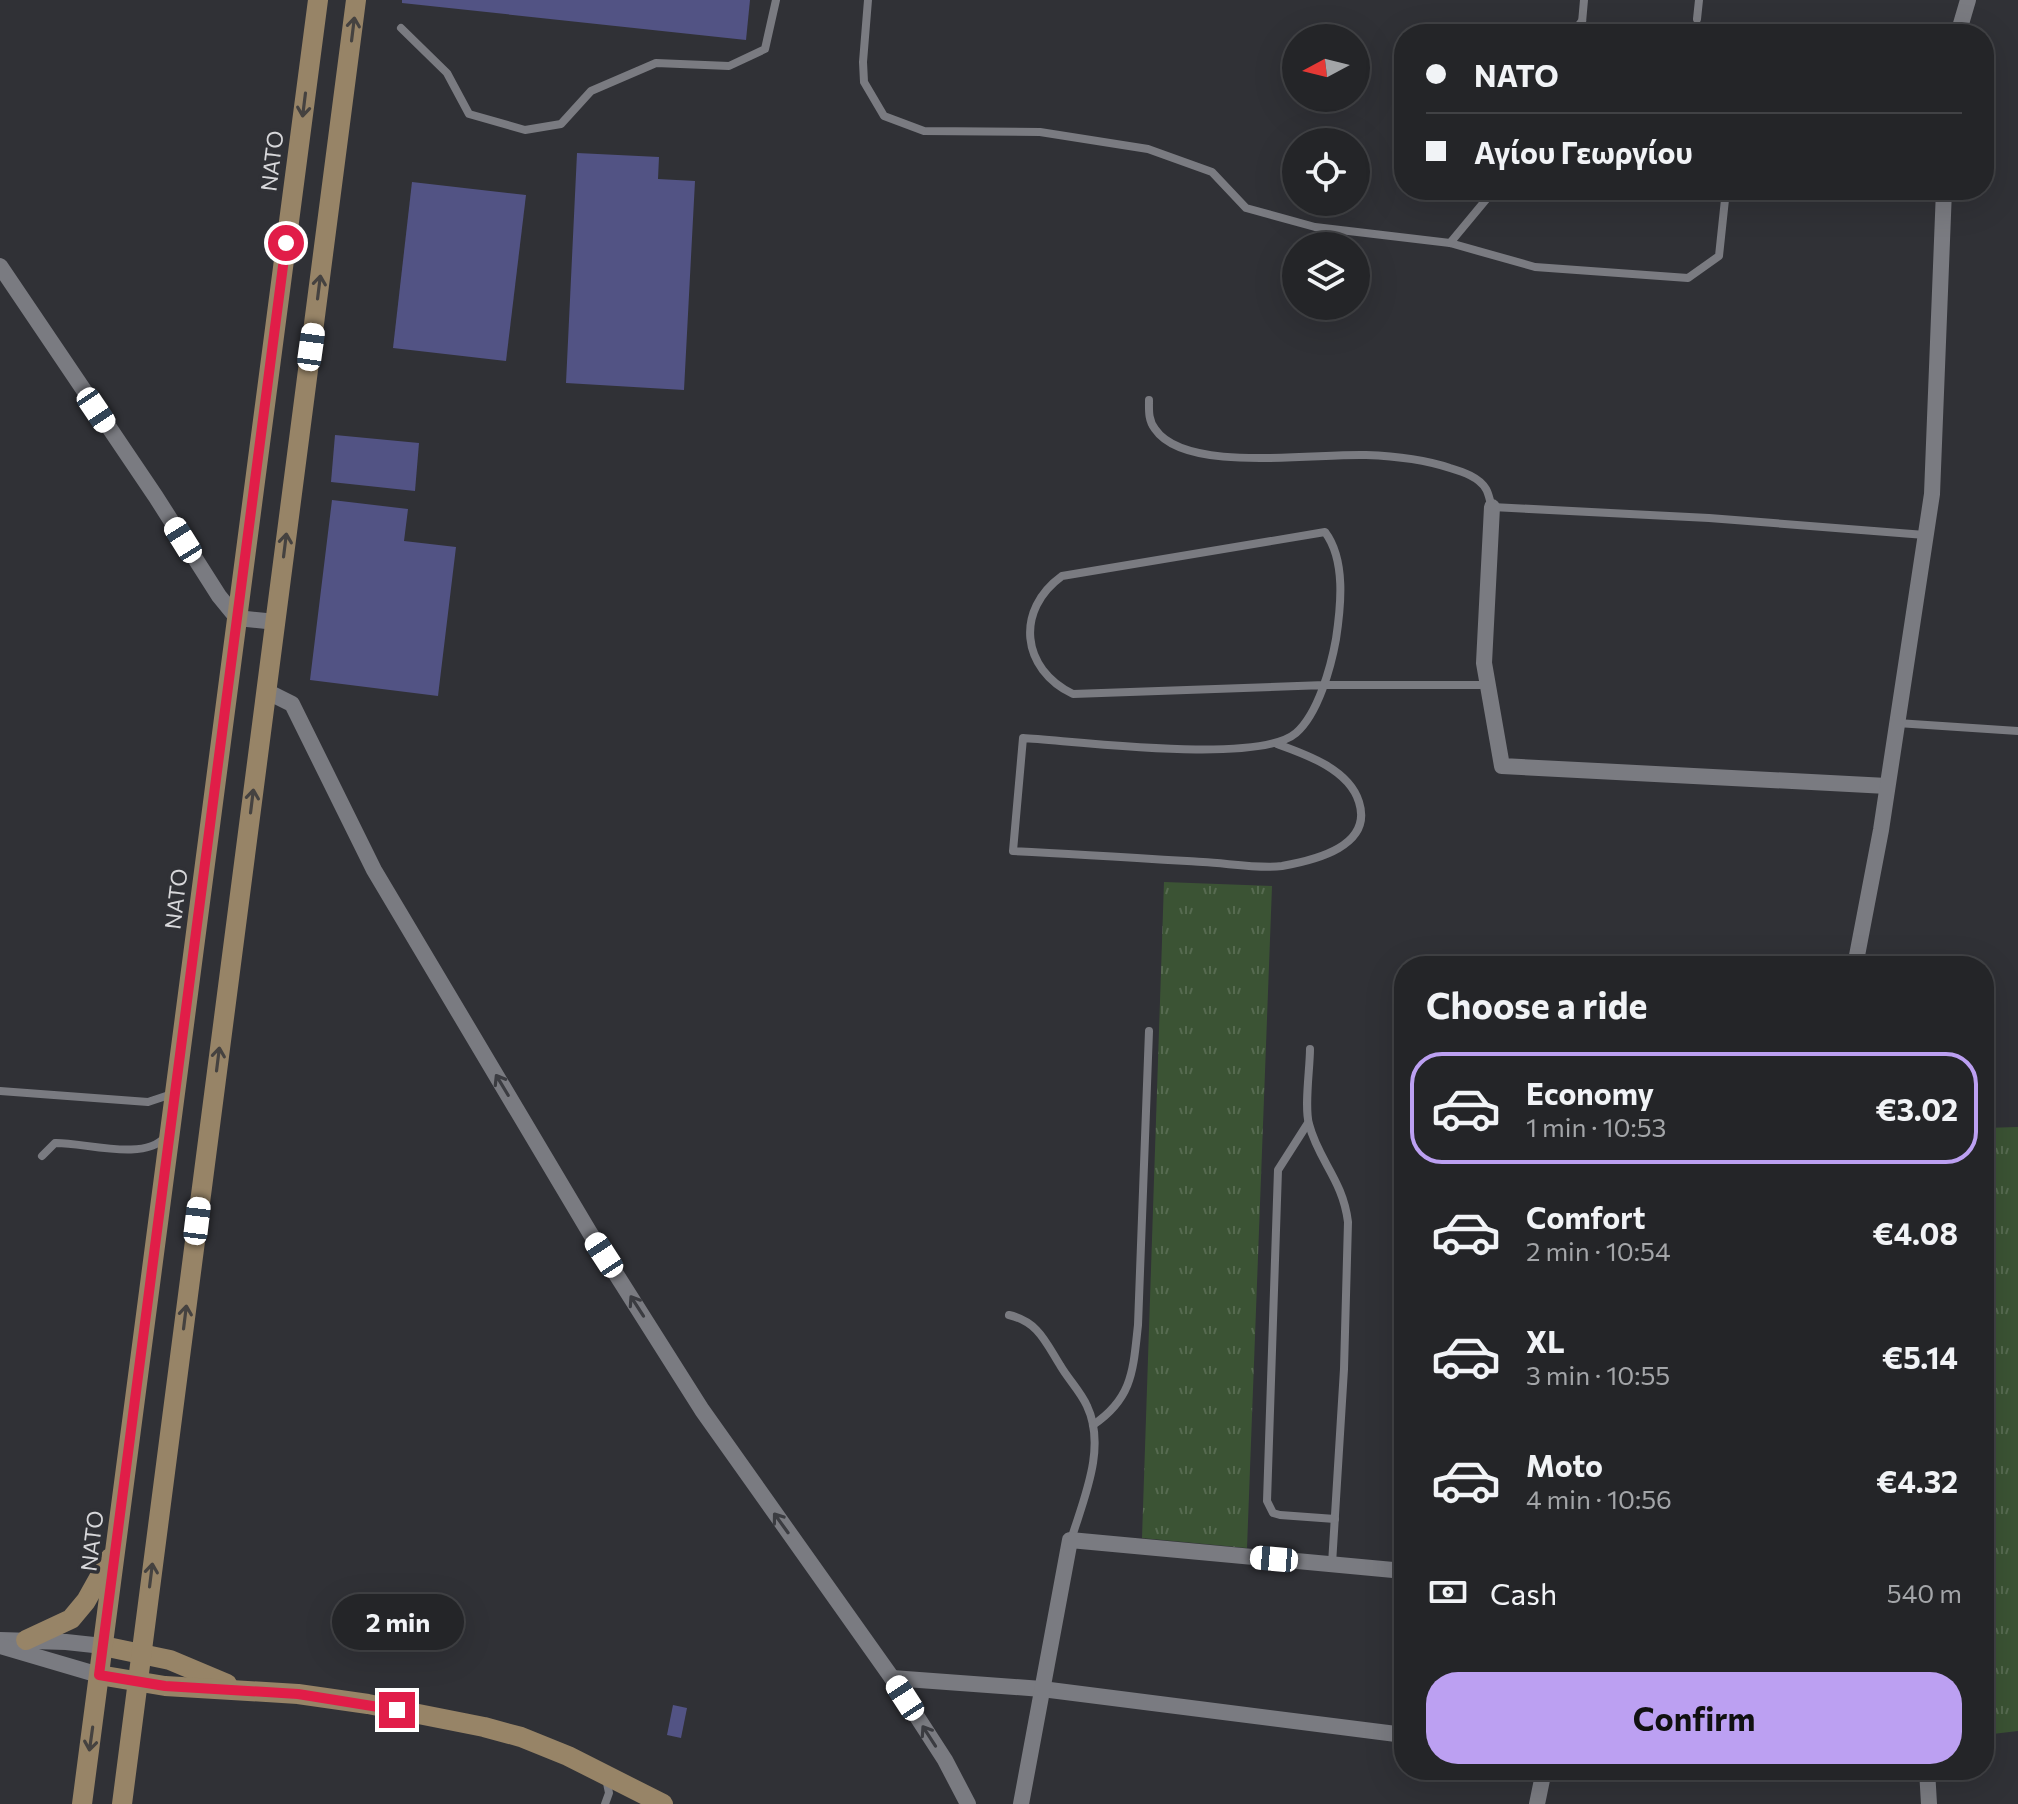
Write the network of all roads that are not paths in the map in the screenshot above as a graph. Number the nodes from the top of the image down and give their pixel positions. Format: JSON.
{"nodes":[{"id":1,"x":318,"y":0,"type":"edge"},
{"id":2,"x":356,"y":0,"type":"edge"},
{"id":3,"x":776,"y":0,"type":"edge"},
{"id":4,"x":868,"y":0,"type":"edge"},
{"id":5,"x":1584,"y":0,"type":"edge"},
{"id":6,"x":1699,"y":0,"type":"edge"},
{"id":7,"x":1968,"y":0,"type":"edge"},
{"id":8,"x":1697,"y":19,"type":"dead end"},
{"id":9,"x":1582,"y":20,"type":"junction"},
{"id":10,"x":1579,"y":24,"type":"edge"},
{"id":11,"x":1582,"y":24,"type":"edge"},
{"id":12,"x":1961,"y":24,"type":"edge"},
{"id":13,"x":401,"y":28,"type":"dead end"},
{"id":14,"x":1486,"y":200,"type":"edge"},
{"id":15,"x":1725,"y":200,"type":"edge"},
{"id":16,"x":1944,"y":200,"type":"edge"},
{"id":17,"x":1450,"y":243,"type":"junction"},
{"id":18,"x":0,"y":266,"type":"edge"},
{"id":19,"x":1149,"y":400,"type":"dead end"},
{"id":20,"x":1492,"y":507,"type":"junction"},
{"id":21,"x":1925,"y":535,"type":"junction"},
{"id":22,"x":237,"y":618,"type":"junction"},
{"id":23,"x":276,"y":622,"type":"junction"},
{"id":24,"x":1325,"y":685,"type":"junction"},
{"id":25,"x":1487,"y":685,"type":"junction"},
{"id":26,"x":266,"y":691,"type":"junction"},
{"id":27,"x":1897,"y":723,"type":"junction"},
{"id":28,"x":2018,"y":731,"type":"edge"},
{"id":29,"x":1277,"y":744,"type":"junction"},
{"id":30,"x":1887,"y":786,"type":"junction"},
{"id":31,"x":1857,"y":956,"type":"edge"},
{"id":32,"x":1149,"y":1031,"type":"dead end"},
{"id":33,"x":1310,"y":1049,"type":"dead end"},
{"id":34,"x":0,"y":1091,"type":"edge"},
{"id":35,"x":175,"y":1093,"type":"junction"},
{"id":36,"x":1308,"y":1123,"type":"junction"},
{"id":37,"x":170,"y":1130,"type":"junction"},
{"id":38,"x":42,"y":1156,"type":"dead end"},
{"id":39,"x":1009,"y":1315,"type":"dead end"},
{"id":40,"x":1093,"y":1425,"type":"junction"},
{"id":41,"x":1335,"y":1519,"type":"junction"},
{"id":42,"x":1070,"y":1540,"type":"junction"},
{"id":43,"x":116,"y":1547,"type":"junction"},
{"id":44,"x":1332,"y":1564,"type":"junction"},
{"id":45,"x":1394,"y":1570,"type":"edge"},
{"id":46,"x":26,"y":1640,"type":"junction"},
{"id":47,"x":0,"y":1643,"type":"edge"},
{"id":48,"x":103,"y":1646,"type":"junction"},
{"id":49,"x":141,"y":1652,"type":"junction"},
{"id":50,"x":99,"y":1675,"type":"junction"},
{"id":51,"x":892,"y":1678,"type":"junction"},
{"id":52,"x":137,"y":1682,"type":"junction"},
{"id":53,"x":238,"y":1688,"type":"junction"},
{"id":54,"x":1042,"y":1689,"type":"junction"},
{"id":55,"x":1394,"y":1734,"type":"edge"},
{"id":56,"x":605,"y":1774,"type":"junction"},
{"id":57,"x":1542,"y":1780,"type":"edge"},
{"id":58,"x":1928,"y":1780,"type":"edge"},
{"id":59,"x":82,"y":1804,"type":"edge"},
{"id":60,"x":122,"y":1804,"type":"edge"},
{"id":61,"x":605,"y":1804,"type":"edge"},
{"id":62,"x":663,"y":1804,"type":"edge"},
{"id":63,"x":968,"y":1804,"type":"edge"},
{"id":64,"x":1021,"y":1804,"type":"edge"},
{"id":65,"x":1537,"y":1804,"type":"edge"},
{"id":66,"x":1929,"y":1804,"type":"edge"}],
"edges":[{"from":1,"to":22,"type":"main road","name":"ΝΑΤΟ","one_way":true},
{"from":23,"to":2,"type":"main road","one_way":true},
{"from":3,"to":13,"type":"lane"},
{"from":4,"to":17,"type":"lane"},
{"from":5,"to":9,"type":"lane"},
{"from":6,"to":8,"type":"lane"},
{"from":7,"to":12,"type":"street"},
{"from":9,"to":10,"type":"lane"},
{"from":9,"to":11,"type":"lane"},
{"from":14,"to":17,"type":"lane"},
{"from":15,"to":17,"type":"lane"},
{"from":16,"to":21,"type":"street"},
{"from":18,"to":22,"type":"street"},
{"from":19,"to":20,"type":"lane"},
{"from":20,"to":21,"type":"lane"},
{"from":20,"to":25,"type":"street"},
{"from":21,"to":27,"type":"street"},
{"from":22,"to":23,"type":"street"},
{"from":22,"to":35,"type":"main road","name":"ΝΑΤΟ"},
{"from":23,"to":26,"type":"main road"},
{"from":24,"to":24,"type":"lane"},
{"from":24,"to":25,"type":"lane"},
{"from":24,"to":29,"type":"lane"},
{"from":25,"to":30,"type":"street"},
{"from":49,"to":26,"type":"main road","one_way":true},
{"from":51,"to":26,"type":"street","one_way":true},
{"from":27,"to":28,"type":"lane"},
{"from":27,"to":30,"type":"street"},
{"from":29,"to":29,"type":"lane"},
{"from":30,"to":31,"type":"street"},
{"from":32,"to":40,"type":"lane"},
{"from":33,"to":36,"type":"lane"},
{"from":34,"to":35,"type":"lane"},
{"from":35,"to":37,"type":"main road","name":"ΝΑΤΟ"},
{"from":36,"to":41,"type":"lane"},
{"from":36,"to":41,"type":"lane"},
{"from":37,"to":38,"type":"lane"},
{"from":37,"to":43,"type":"main road","name":"ΝΑΤΟ"},
{"from":39,"to":40,"type":"lane"},
{"from":40,"to":42,"type":"lane"},
{"from":41,"to":44,"type":"lane"},
{"from":42,"to":44,"type":"street"},
{"from":42,"to":54,"type":"street"},
{"from":43,"to":46,"type":"main road"},
{"from":43,"to":48,"type":"main road","name":"ΝΑΤΟ"},
{"from":44,"to":45,"type":"street"},
{"from":46,"to":47,"type":"street"},
{"from":46,"to":48,"type":"street"},
{"from":47,"to":50,"type":"street"},
{"from":48,"to":49,"type":"main road"},
{"from":48,"to":50,"type":"main road","name":"ΝΑΤΟ"},
{"from":49,"to":52,"type":"main road"},
{"from":49,"to":53,"type":"main road"},
{"from":50,"to":52,"type":"main road"},
{"from":50,"to":59,"type":"main road","name":"ΝΑΤΟ","one_way":true},
{"from":51,"to":54,"type":"street"},
{"from":63,"to":51,"type":"street","one_way":true},
{"from":52,"to":53,"type":"main road"},
{"from":52,"to":60,"type":"main road"},
{"from":53,"to":56,"type":"main road"},
{"from":54,"to":55,"type":"street"},
{"from":54,"to":64,"type":"street"},
{"from":56,"to":61,"type":"lane"},
{"from":56,"to":62,"type":"main road"},
{"from":57,"to":65,"type":"street"},
{"from":58,"to":66,"type":"street"}]}
